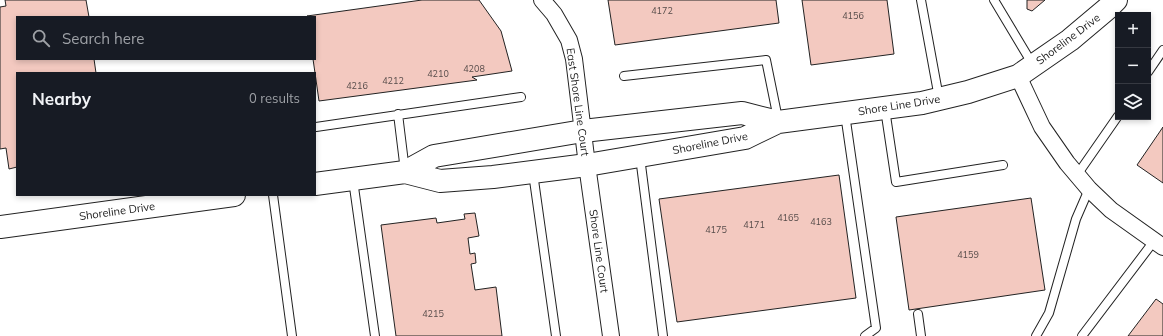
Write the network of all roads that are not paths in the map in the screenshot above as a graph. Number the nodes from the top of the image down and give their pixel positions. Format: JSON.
{"nodes":[{"id":1,"x":542,"y":0,"type":"edge"},
{"id":2,"x":921,"y":0,"type":"edge"},
{"id":3,"x":994,"y":0,"type":"edge"},
{"id":4,"x":1116,"y":0,"type":"edge"},
{"id":5,"x":1163,"y":50,"type":"edge"},
{"id":6,"x":1151,"y":68,"type":"edge"},
{"id":7,"x":1026,"y":71,"type":"junction"},
{"id":8,"x":624,"y":76,"type":"dead end"},
{"id":9,"x":521,"y":97,"type":"dead end"},
{"id":10,"x":939,"y":99,"type":"junction"},
{"id":11,"x":884,"y":108,"type":"junction"},
{"id":12,"x":845,"y":113,"type":"junction"},
{"id":13,"x":398,"y":114,"type":"junction"},
{"id":14,"x":1115,"y":120,"type":"edge"},
{"id":15,"x":778,"y":122,"type":"junction"},
{"id":16,"x":316,"y":127,"type":"dead end"},
{"id":17,"x":583,"y":131,"type":"junction"},
{"id":18,"x":640,"y":156,"type":"junction"},
{"id":19,"x":587,"y":165,"type":"junction"},
{"id":20,"x":1003,"y":165,"type":"dead end"},
{"id":21,"x":405,"y":172,"type":"junction"},
{"id":22,"x":533,"y":172,"type":"junction"},
{"id":23,"x":1077,"y":175,"type":"junction"},
{"id":24,"x":353,"y":179,"type":"junction"},
{"id":25,"x":316,"y":184,"type":"edge"},
{"id":26,"x":1089,"y":189,"type":"junction"},
{"id":27,"x":218,"y":196,"type":"edge"},
{"id":28,"x":273,"y":196,"type":"edge"},
{"id":29,"x":153,"y":200,"type":"edge"},
{"id":30,"x":0,"y":227,"type":"edge"},
{"id":31,"x":1159,"y":244,"type":"edge"},
{"id":32,"x":918,"y":314,"type":"dead end"},
{"id":33,"x":292,"y":336,"type":"edge"},
{"id":34,"x":375,"y":336,"type":"edge"},
{"id":35,"x":556,"y":336,"type":"edge"},
{"id":36,"x":611,"y":336,"type":"edge"},
{"id":37,"x":664,"y":336,"type":"edge"},
{"id":38,"x":865,"y":336,"type":"edge"},
{"id":39,"x":921,"y":336,"type":"edge"},
{"id":40,"x":1036,"y":336,"type":"edge"},
{"id":41,"x":1082,"y":336,"type":"edge"}],
"edges":[{"from":1,"to":17,"type":"street","name":"East Shore Line Court"},
{"from":2,"to":10,"type":"lane"},
{"from":3,"to":7,"type":"lane"},
{"from":4,"to":7,"type":"street","name":"Shoreline Drive"},
{"from":5,"to":6,"type":"lane"},
{"from":7,"to":10,"type":"street","name":"Shore Line Drive"},
{"from":7,"to":23,"type":"street"},
{"from":8,"to":15,"type":"lane"},
{"from":9,"to":13,"type":"lane"},
{"from":10,"to":11,"type":"street","name":"Shore Line Drive"},
{"from":11,"to":12,"type":"street","name":"Shore Line Drive"},
{"from":11,"to":20,"type":"lane"},
{"from":12,"to":15,"type":"street","name":"Shore Line Drive"},
{"from":12,"to":38,"type":"lane"},
{"from":13,"to":16,"type":"lane"},
{"from":13,"to":21,"type":"lane"},
{"from":14,"to":23,"type":"lane"},
{"from":15,"to":17,"type":"street","name":"Shoreline Drive"},
{"from":15,"to":18,"type":"street","name":"Shoreline Drive"},
{"from":17,"to":19,"type":"street","name":"East Shore Line Court"},
{"from":17,"to":21,"type":"street","name":"Shoreline Drive"},
{"from":18,"to":19,"type":"street","name":"Shoreline Drive"},
{"from":18,"to":37,"type":"lane"},
{"from":19,"to":22,"type":"street","name":"Shoreline Drive"},
{"from":19,"to":36,"type":"street","name":"Shore Line Court"},
{"from":21,"to":22,"type":"street","name":"Shoreline Drive"},
{"from":21,"to":24,"type":"street","name":"Shoreline Drive"},
{"from":22,"to":35,"type":"lane"},
{"from":23,"to":26,"type":"street"},
{"from":24,"to":25,"type":"street","name":"Shoreline Drive"},
{"from":24,"to":34,"type":"lane"},
{"from":26,"to":31,"type":"street"},
{"from":26,"to":40,"type":"lane"},
{"from":27,"to":29,"type":"street","name":"Shoreline Drive"},
{"from":28,"to":33,"type":"lane"},
{"from":29,"to":30,"type":"street","name":"Shoreline Drive"},
{"from":31,"to":41,"type":"lane"},
{"from":32,"to":39,"type":"lane"}]}
